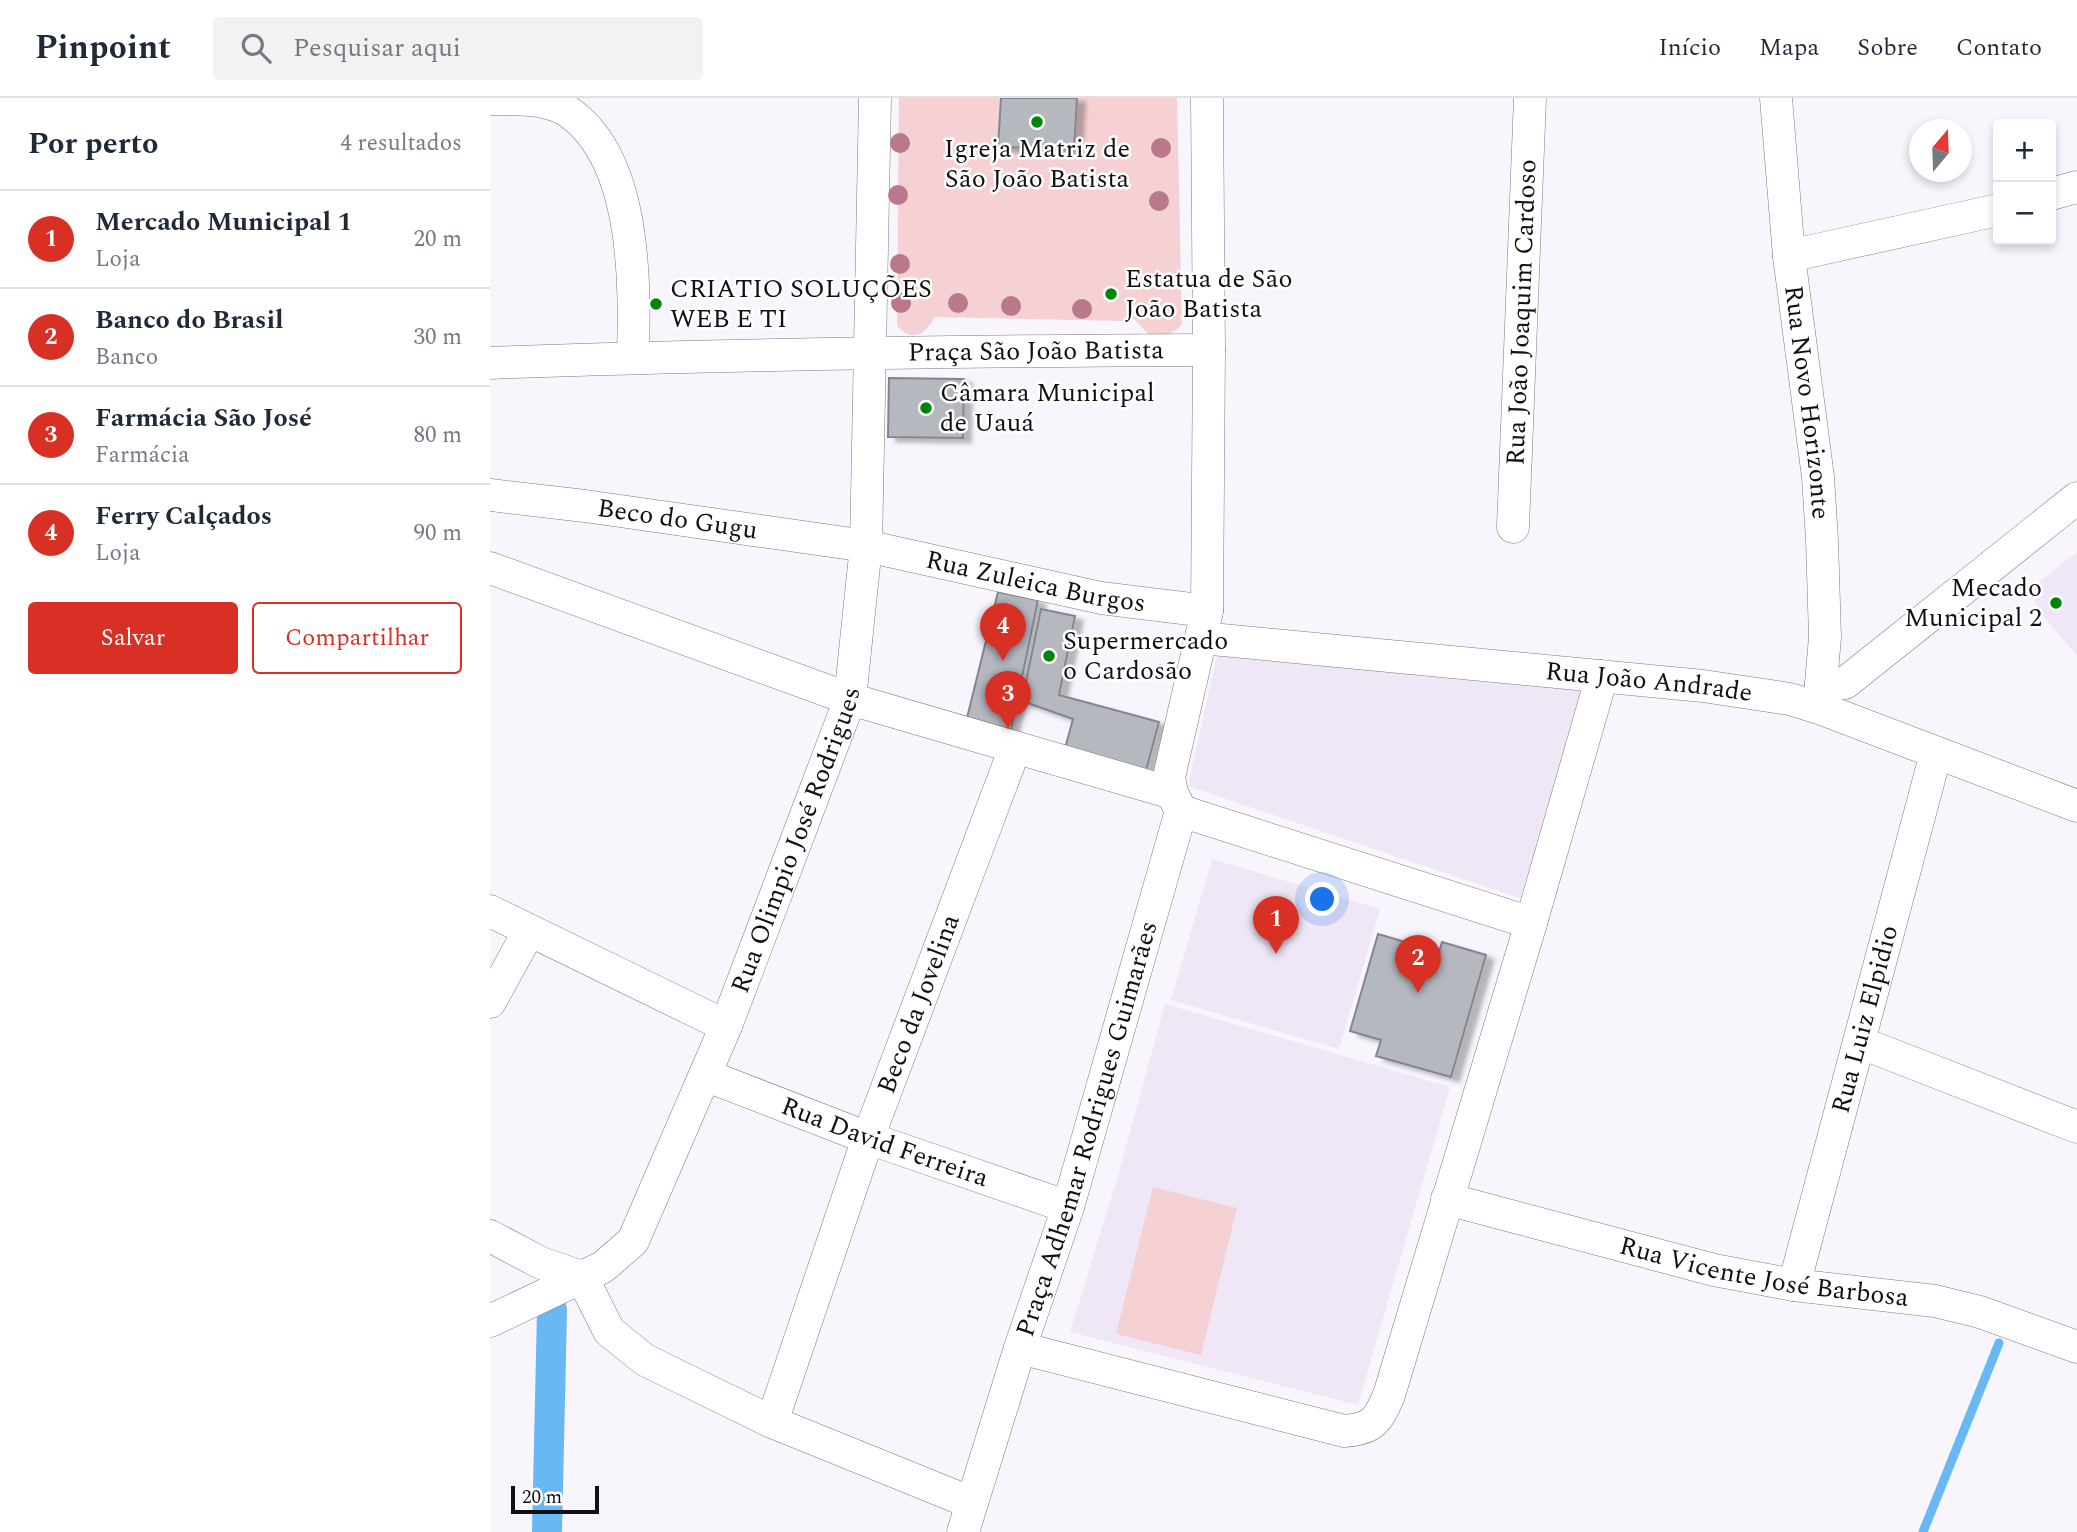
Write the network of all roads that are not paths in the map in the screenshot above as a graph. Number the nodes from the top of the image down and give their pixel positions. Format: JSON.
{"nodes":[{"id":1,"x":875,"y":98,"type":"edge"},
{"id":2,"x":1207,"y":98,"type":"edge"},
{"id":3,"x":1530,"y":98,"type":"edge"},
{"id":4,"x":1776,"y":98,"type":"edge"},
{"id":5,"x":505,"y":99,"type":"edge"},
{"id":6,"x":2077,"y":187,"type":"edge"},
{"id":7,"x":2056,"y":193,"type":"edge"},
{"id":8,"x":1993,"y":211,"type":"edge"},
{"id":9,"x":1789,"y":256,"type":"junction"},
{"id":10,"x":1209,"y":350,"type":"junction"},
{"id":11,"x":869,"y":354,"type":"junction"},
{"id":12,"x":634,"y":358,"type":"junction"},
{"id":13,"x":490,"y":363,"type":"edge"},
{"id":14,"x":490,"y":495,"type":"edge"},
{"id":15,"x":2077,"y":498,"type":"edge"},
{"id":16,"x":1513,"y":527,"type":"dead end"},
{"id":17,"x":866,"y":546,"type":"junction"},
{"id":18,"x":490,"y":568,"type":"edge"},
{"id":19,"x":1204,"y":624,"type":"junction"},
{"id":20,"x":1602,"y":676,"type":"junction"},
{"id":21,"x":1821,"y":696,"type":"junction"},
{"id":22,"x":850,"y":699,"type":"junction"},
{"id":23,"x":1015,"y":748,"type":"junction"},
{"id":24,"x":1936,"y":754,"type":"junction"},
{"id":25,"x":1176,"y":802,"type":"junction"},
{"id":26,"x":2077,"y":806,"type":"edge"},
{"id":27,"x":490,"y":911,"type":"edge"},
{"id":28,"x":1531,"y":923,"type":"junction"},
{"id":29,"x":529,"y":931,"type":"junction"},
{"id":30,"x":490,"y":1002,"type":"edge"},
{"id":31,"x":726,"y":1026,"type":"junction"},
{"id":32,"x":1859,"y":1042,"type":"junction"},
{"id":33,"x":705,"y":1075,"type":"junction"},
{"id":34,"x":2077,"y":1128,"type":"edge"},
{"id":35,"x":868,"y":1138,"type":"junction"},
{"id":36,"x":1447,"y":1199,"type":"junction"},
{"id":37,"x":1068,"y":1207,"type":"junction"},
{"id":38,"x":490,"y":1236,"type":"edge"},
{"id":39,"x":582,"y":1277,"type":"junction"},
{"id":40,"x":1794,"y":1285,"type":"junction"},
{"id":41,"x":490,"y":1321,"type":"edge"},
{"id":42,"x":2077,"y":1347,"type":"edge"},
{"id":43,"x":1020,"y":1348,"type":"junction"},
{"id":44,"x":772,"y":1422,"type":"junction"},
{"id":45,"x":967,"y":1518,"type":"edge"}],
"edges":[{"from":1,"to":11,"type":"street","name":"Praça São João Batista"},
{"from":2,"to":10,"type":"street"},
{"from":3,"to":16,"type":"street","name":"Rua João Joaquim Cardoso"},
{"from":4,"to":9,"type":"street","name":"Rua Novo Horizonte"},
{"from":5,"to":12,"type":"street"},
{"from":6,"to":7,"type":"street"},
{"from":8,"to":9,"type":"street"},
{"from":9,"to":21,"type":"street","name":"Rua Novo Horizonte"},
{"from":10,"to":11,"type":"street","name":"Praça São João Batista"},
{"from":10,"to":19,"type":"street","name":"Praça Adhemar Rodrigues Guimarães"},
{"from":11,"to":12,"type":"street"},
{"from":11,"to":17,"type":"street","name":"Rua Olimpio José Rodrigues"},
{"from":12,"to":13,"type":"street"},
{"from":14,"to":17,"type":"street","name":"Beco do Gugu"},
{"from":15,"to":21,"type":"street"},
{"from":17,"to":19,"type":"street","name":"Rua Zuleica Burgos"},
{"from":17,"to":22,"type":"street","name":"Rua Olimpio José Rodrigues"},
{"from":18,"to":22,"type":"street"},
{"from":19,"to":20,"type":"street","name":"Rua João Andrade"},
{"from":19,"to":25,"type":"street","name":"Praça Adhemar Rodrigues Guimarães"},
{"from":20,"to":21,"type":"street","name":"Rua João Andrade"},
{"from":20,"to":28,"type":"street","name":"Praça Adhemar Rodrigues Guimarães"},
{"from":21,"to":24,"type":"street","name":"Rua João Andrade"},
{"from":22,"to":23,"type":"street"},
{"from":22,"to":31,"type":"street","name":"Rua Olimpio José Rodrigues"},
{"from":23,"to":25,"type":"street"},
{"from":23,"to":35,"type":"street","name":"Beco da Jovelina"},
{"from":24,"to":26,"type":"street","name":"Rua João Andrade"},
{"from":24,"to":32,"type":"street","name":"Rua Luiz Elpidio"},
{"from":25,"to":28,"type":"street"},
{"from":25,"to":37,"type":"street","name":"Praça Adhemar Rodrigues Guimarães"},
{"from":27,"to":29,"type":"street"},
{"from":28,"to":36,"type":"street","name":"Praça Adhemar Rodrigues Guimarães"},
{"from":29,"to":30,"type":"street"},
{"from":29,"to":31,"type":"street"},
{"from":31,"to":33,"type":"street","name":"Rua Olimpio José Rodrigues"},
{"from":32,"to":34,"type":"street"},
{"from":32,"to":40,"type":"street","name":"Rua Luiz Elpidio"},
{"from":33,"to":35,"type":"street","name":"Rua David Ferreira"},
{"from":33,"to":39,"type":"street","name":"Rua Olimpio José Rodrigues"},
{"from":35,"to":37,"type":"street","name":"Rua David Ferreira"},
{"from":35,"to":44,"type":"street","name":"Beco da Jovelina"},
{"from":36,"to":40,"type":"street","name":"Rua Vicente José Barbosa"},
{"from":36,"to":43,"type":"street","name":"Praça Adhemar Rodrigues Guimarães"},
{"from":37,"to":43,"type":"street","name":"Praça Adhemar Rodrigues Guimarães"},
{"from":38,"to":39,"type":"street"},
{"from":39,"to":41,"type":"street","name":"Rua Olimpio José Rodrigues"},
{"from":39,"to":44,"type":"street"},
{"from":40,"to":42,"type":"street","name":"Rua Vicente José Barbosa"},
{"from":43,"to":45,"type":"street"},
{"from":44,"to":45,"type":"street"}]}
